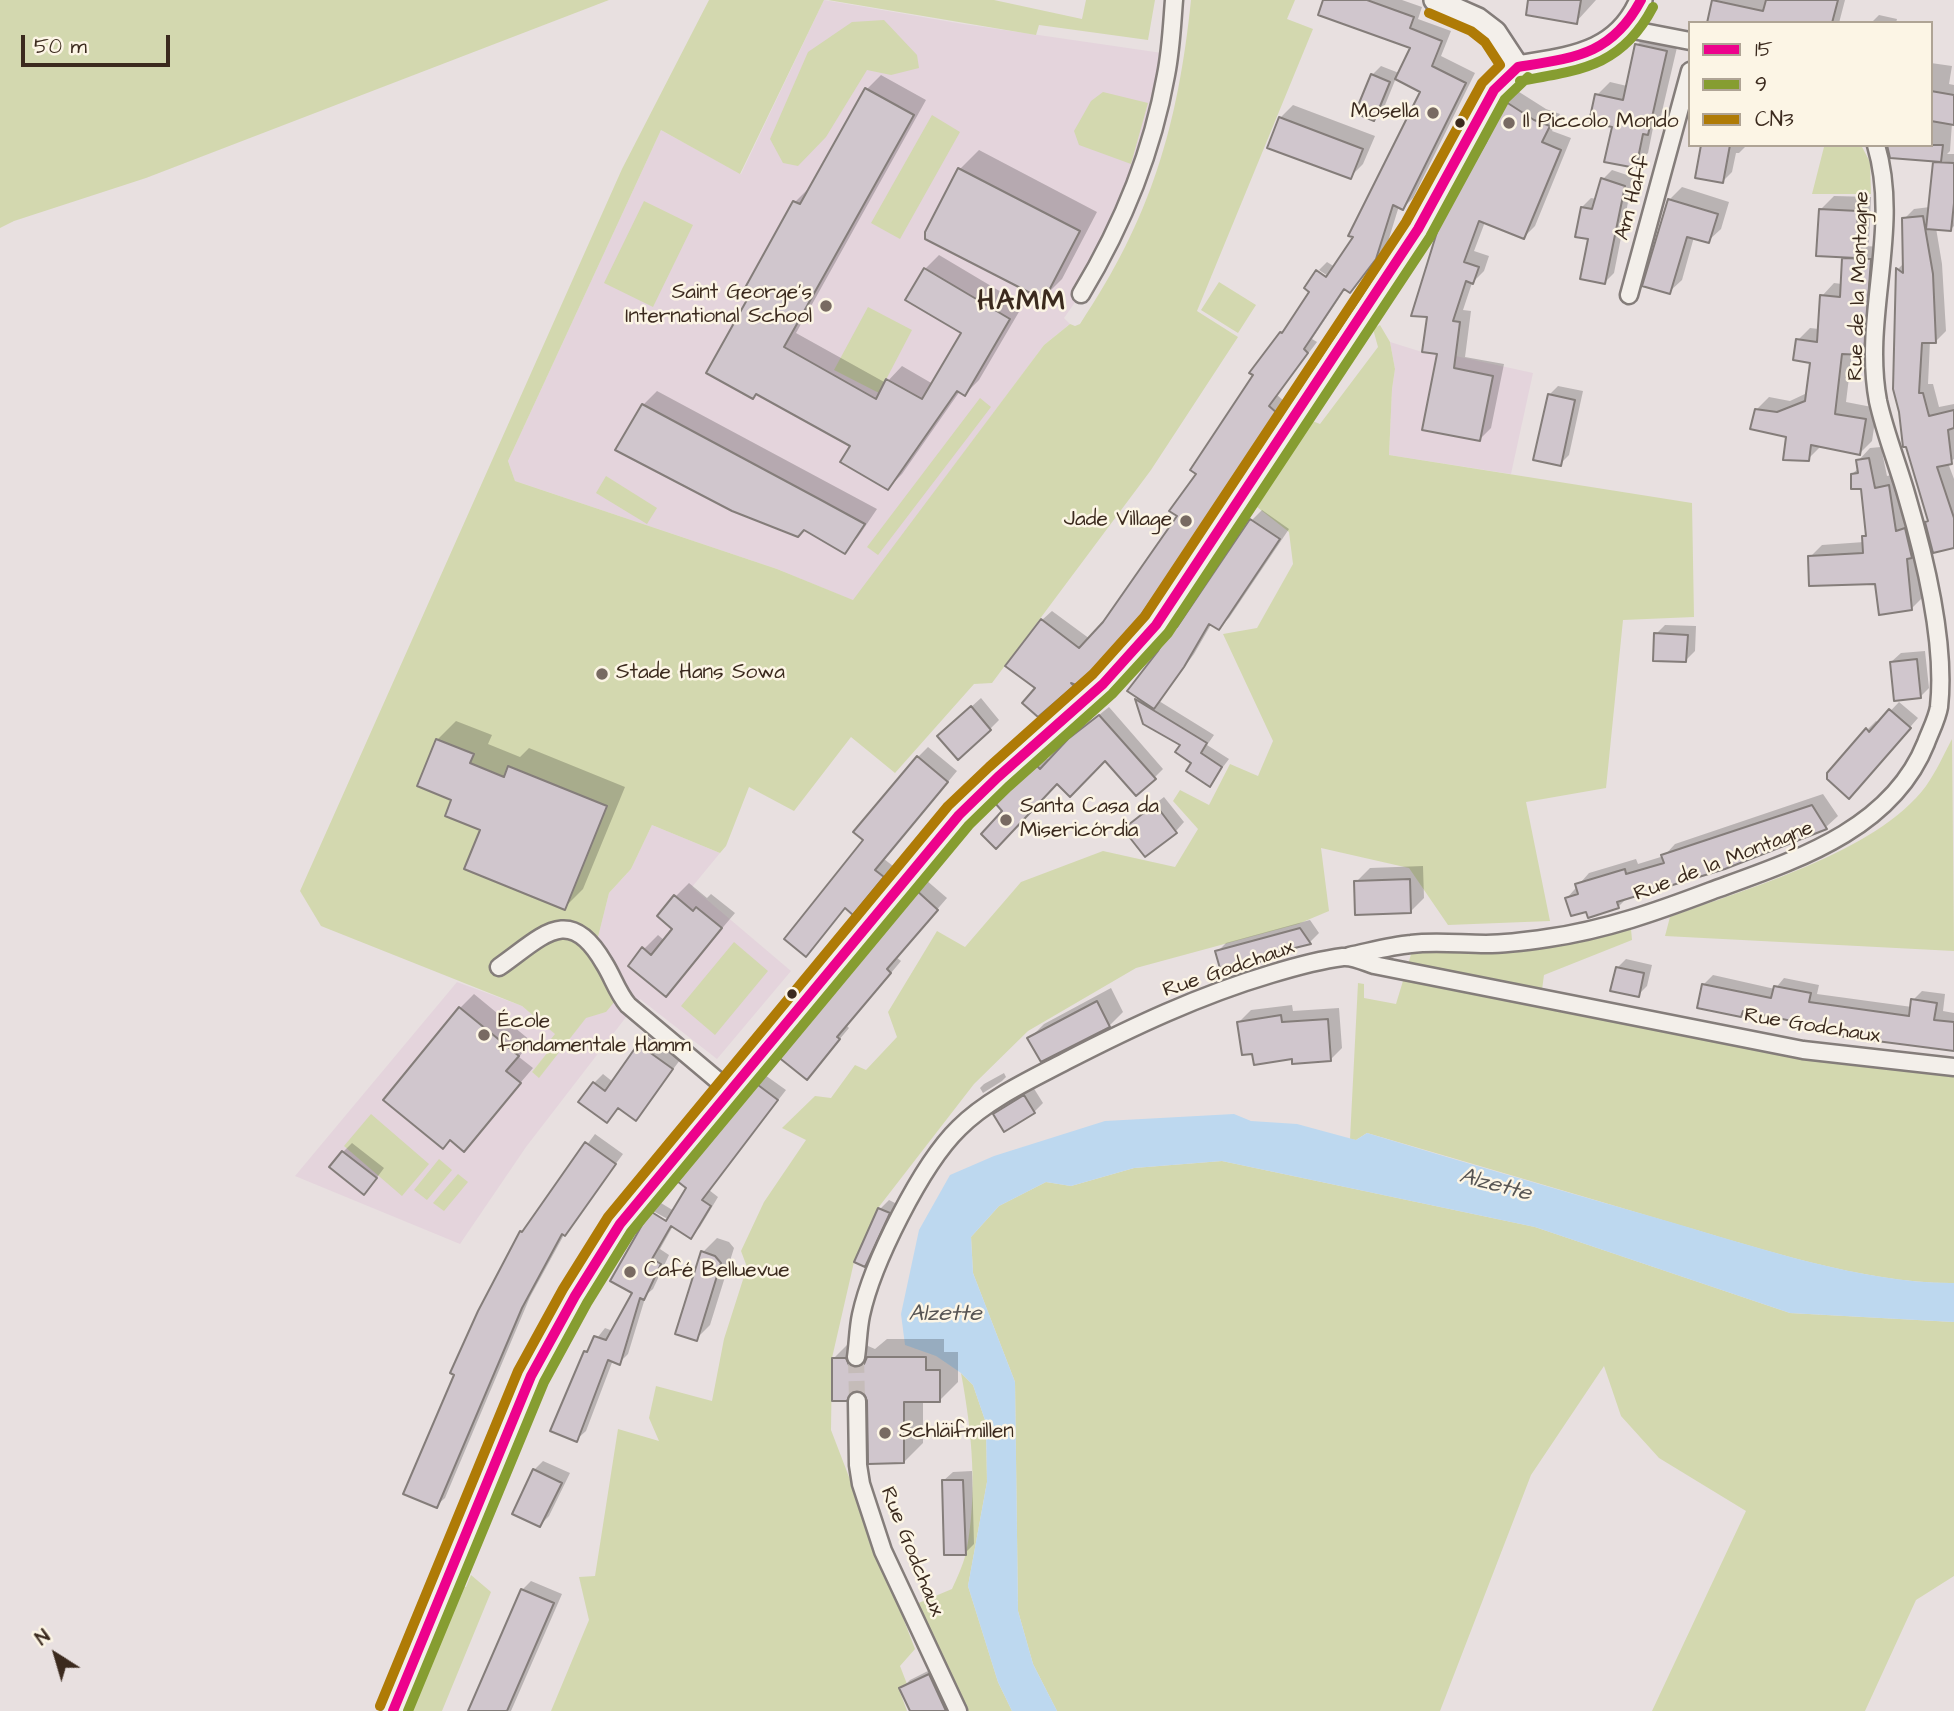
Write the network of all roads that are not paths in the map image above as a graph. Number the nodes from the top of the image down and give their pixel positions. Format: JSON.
{"nodes":[{"id":1,"x":1174,"y":0,"type":"edge"},
{"id":2,"x":1435,"y":0,"type":"edge"},
{"id":3,"x":1641,"y":0,"type":"edge"},
{"id":4,"x":1623,"y":28,"type":"junction"},
{"id":5,"x":1688,"y":41,"type":"edge"},
{"id":6,"x":1518,"y":67,"type":"junction"},
{"id":7,"x":1688,"y":78,"type":"edge"},
{"id":8,"x":1877,"y":147,"type":"edge"},
{"id":9,"x":1081,"y":294,"type":"dead end"},
{"id":10,"x":1629,"y":295,"type":"dead end"},
{"id":11,"x":1346,"y":957,"type":"junction"},
{"id":12,"x":499,"y":967,"type":"dead end"},
{"id":13,"x":1954,"y":1067,"type":"edge"},
{"id":14,"x":729,"y":1090,"type":"junction"},
{"id":15,"x":856,"y":1357,"type":"tunnel mouth"},
{"id":16,"x":857,"y":1401,"type":"tunnel mouth"},
{"id":17,"x":393,"y":1711,"type":"edge"},
{"id":18,"x":958,"y":1711,"type":"edge"}],
"edges":[{"from":1,"to":9,"type":"street"},
{"from":2,"to":6,"type":"main road"},
{"from":3,"to":4,"type":"main road"},
{"from":4,"to":5,"type":"street"},
{"from":4,"to":6,"type":"main road"},
{"from":6,"to":14,"type":"main road"},
{"from":7,"to":10,"type":"street","name":"Am Haff"},
{"from":8,"to":11,"type":"street","name":"Rue de la Montagne"},
{"from":11,"to":13,"type":"street","name":"Rue Godchaux"},
{"from":11,"to":15,"type":"street","name":"Rue Godchaux"},
{"from":12,"to":14,"type":"street"},
{"from":14,"to":17,"type":"main road"},
{"from":16,"to":18,"type":"street","name":"Rue Godchaux"}]}
